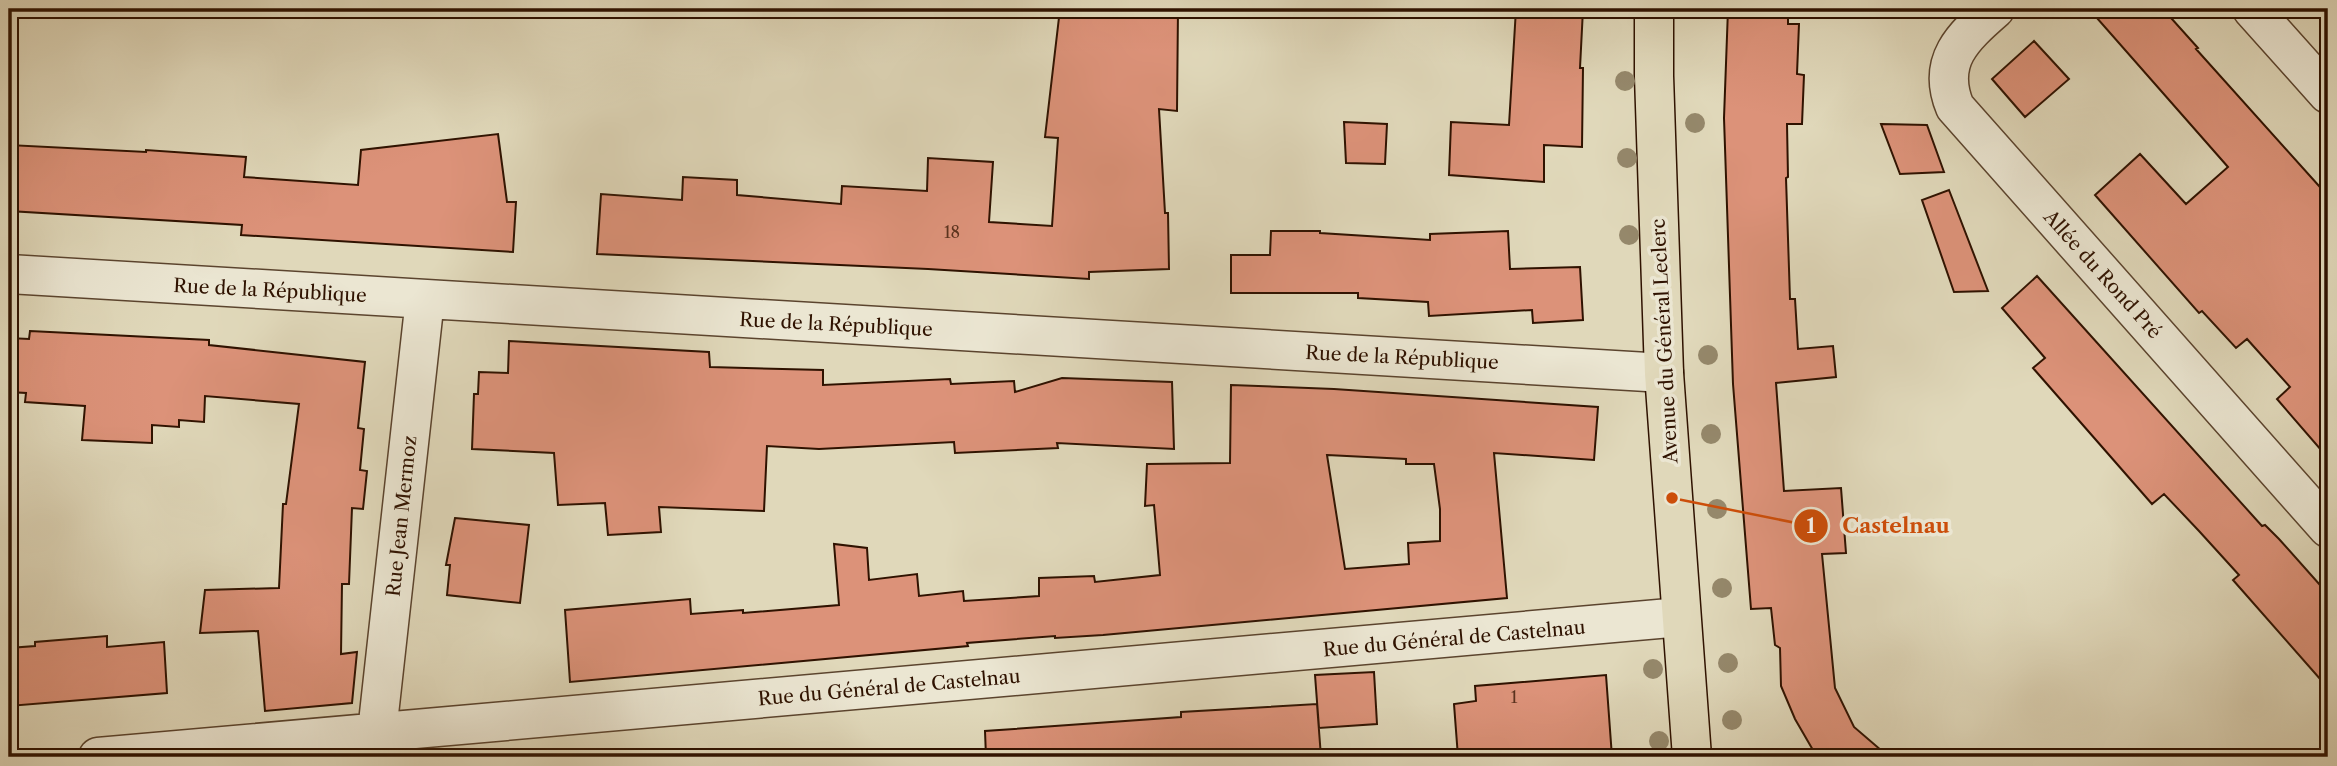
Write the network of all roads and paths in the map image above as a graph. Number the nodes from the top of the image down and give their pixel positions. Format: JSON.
{"nodes":[{"id":1,"x":1654,"y":9,"type":"edge"},
{"id":2,"x":1995,"y":9,"type":"edge"},
{"id":3,"x":2252,"y":9,"type":"edge"},
{"id":4,"x":2328,"y":94,"type":"edge"},
{"id":5,"x":9,"y":274,"type":"edge"},
{"id":6,"x":425,"y":299,"type":"junction"},
{"id":7,"x":1664,"y":373,"type":"junction"},
{"id":8,"x":2328,"y":528,"type":"edge"},
{"id":9,"x":1681,"y":617,"type":"junction"},
{"id":10,"x":377,"y":732,"type":"junction"},
{"id":11,"x":98,"y":757,"type":"edge"},
{"id":12,"x":1692,"y":757,"type":"edge"}],
"edges":[{"from":1,"to":7,"type":"main road","name":"Avenue du Général Leclerc"},
{"from":2,"to":8,"type":"street","name":"Allée du Rond Pré"},
{"from":3,"to":4,"type":"street"},
{"from":5,"to":6,"type":"street","name":"Rue de la République"},
{"from":6,"to":7,"type":"street","name":"Rue de la République"},
{"from":6,"to":10,"type":"street","name":"Rue Jean Mermoz"},
{"from":7,"to":9,"type":"main road","name":"Avenue du Général Leclerc"},
{"from":9,"to":10,"type":"street","name":"Rue du Général de Castelnau"},
{"from":9,"to":12,"type":"main road","name":"Avenue du Général Leclerc"},
{"from":10,"to":11,"type":"street","name":"Rue du Général de Castelnau"}]}
